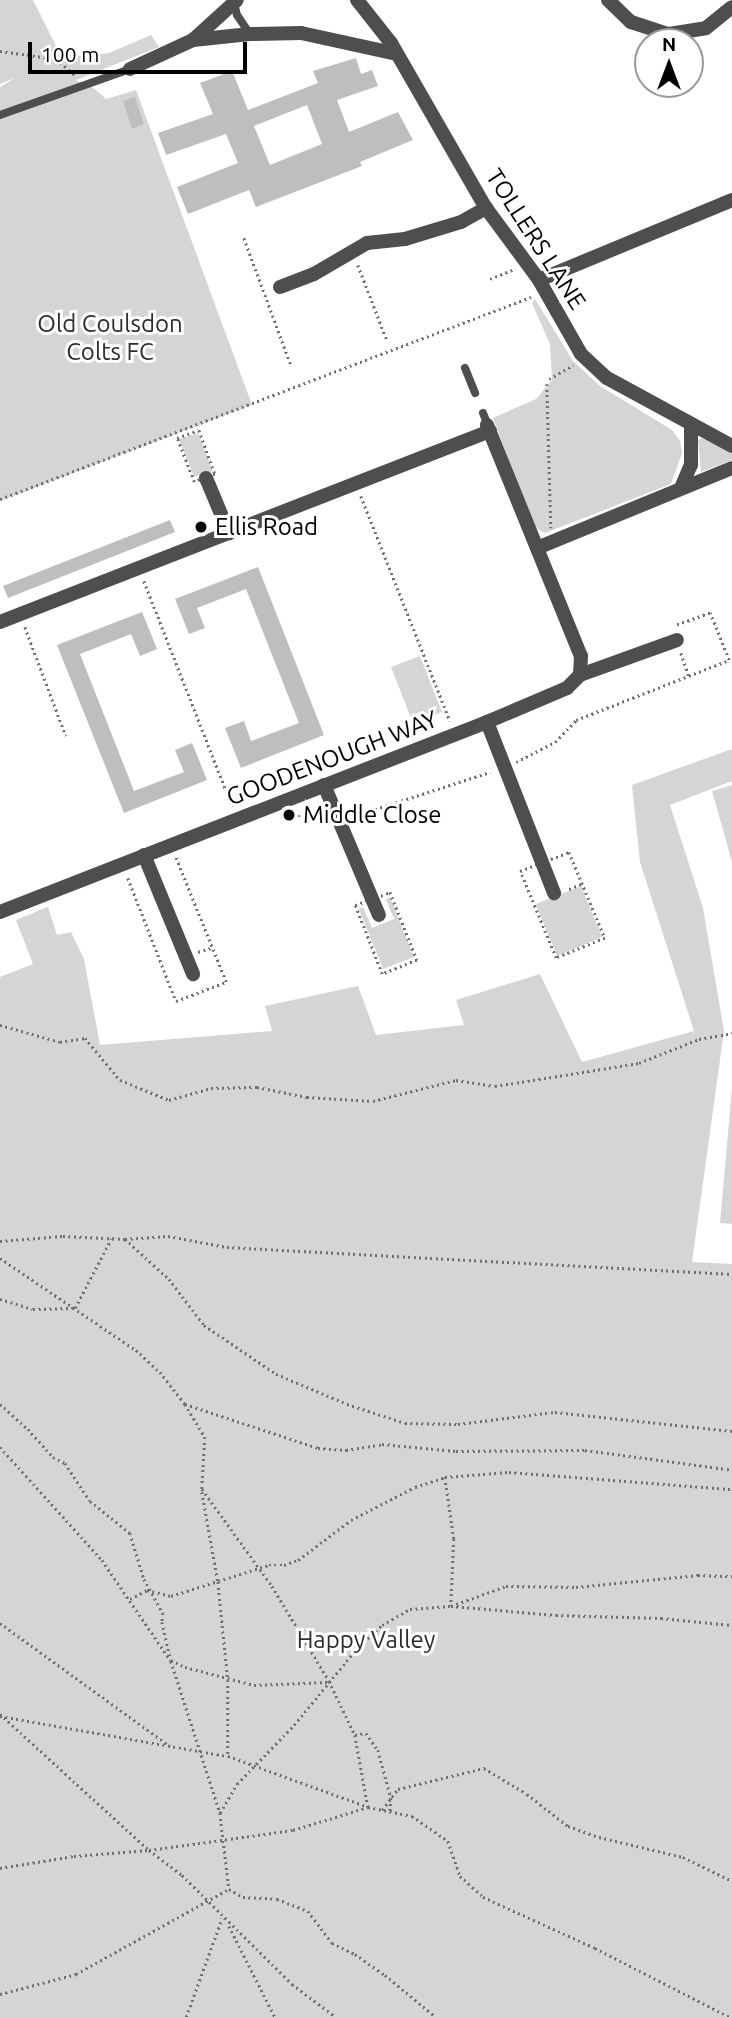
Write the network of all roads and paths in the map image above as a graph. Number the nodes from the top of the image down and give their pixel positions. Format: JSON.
{"nodes":[{"id":1,"x":357,"y":0,"type":"edge"},
{"id":2,"x":608,"y":0,"type":"edge"},
{"id":3,"x":235,"y":1,"type":"edge"},
{"id":4,"x":732,"y":7,"type":"edge"},
{"id":5,"x":250,"y":34,"type":"junction"},
{"id":6,"x":193,"y":40,"type":"junction"},
{"id":7,"x":0,"y":51,"type":"edge"},
{"id":8,"x":397,"y":54,"type":"junction"},
{"id":9,"x":130,"y":69,"type":"joint"},
{"id":10,"x":87,"y":85,"type":"junction"},
{"id":11,"x":0,"y":115,"type":"edge"},
{"id":12,"x":732,"y":200,"type":"edge"},
{"id":13,"x":486,"y":208,"type":"junction"},
{"id":14,"x":244,"y":238,"type":"dead end"},
{"id":15,"x":352,"y":250,"type":"junction"},
{"id":16,"x":527,"y":264,"type":"junction"},
{"id":17,"x":491,"y":279,"type":"dead end"},
{"id":18,"x":539,"y":280,"type":"junction"},
{"id":19,"x":280,"y":287,"type":"dead end"},
{"id":20,"x":531,"y":297,"type":"dead end"},
{"id":21,"x":387,"y":340,"type":"dead end"},
{"id":22,"x":584,"y":357,"type":"junction"},
{"id":23,"x":291,"y":365,"type":"dead end"},
{"id":24,"x":466,"y":368,"type":"dead end"},
{"id":25,"x":549,"y":379,"type":"dead end"},
{"id":26,"x":547,"y":384,"type":"dead end"},
{"id":27,"x":475,"y":393,"type":"dead end"},
{"id":28,"x":691,"y":424,"type":"junction"},
{"id":29,"x":186,"y":428,"type":"junction"},
{"id":30,"x":188,"y":434,"type":"junction"},
{"id":31,"x":732,"y":446,"type":"edge"},
{"id":32,"x":732,"y":468,"type":"edge"},
{"id":33,"x":211,"y":476,"type":"junction"},
{"id":34,"x":356,"y":483,"type":"junction"},
{"id":35,"x":681,"y":488,"type":"junction"},
{"id":36,"x":0,"y":499,"type":"edge"},
{"id":37,"x":229,"y":533,"type":"junction"},
{"id":38,"x":552,"y":542,"type":"junction"},
{"id":39,"x":537,"y":548,"type":"junction"},
{"id":40,"x":139,"y":568,"type":"junction"},
{"id":41,"x":20,"y":614,"type":"junction"},
{"id":42,"x":0,"y":622,"type":"edge"},
{"id":43,"x":677,"y":640,"type":"dead end"},
{"id":44,"x":580,"y":675,"type":"junction"},
{"id":45,"x":487,"y":722,"type":"junction"},
{"id":46,"x":455,"y":734,"type":"junction"},
{"id":47,"x":66,"y":736,"type":"dead end"},
{"id":48,"x":324,"y":785,"type":"junction"},
{"id":49,"x":237,"y":819,"type":"junction"},
{"id":50,"x":144,"y":855,"type":"junction"},
{"id":51,"x":554,"y":893,"type":"dead end"},
{"id":52,"x":372,"y":899,"type":"junction"},
{"id":53,"x":0,"y":912,"type":"edge"},
{"id":54,"x":379,"y":915,"type":"dead end"},
{"id":55,"x":193,"y":974,"type":"dead end"},
{"id":56,"x":0,"y":1025,"type":"edge"},
{"id":57,"x":732,"y":1033,"type":"edge"},
{"id":58,"x":111,"y":1239,"type":"junction"},
{"id":59,"x":125,"y":1239,"type":"junction"},
{"id":60,"x":0,"y":1241,"type":"edge"},
{"id":61,"x":0,"y":1258,"type":"edge"},
{"id":62,"x":732,"y":1274,"type":"edge"},
{"id":63,"x":0,"y":1298,"type":"edge"},
{"id":64,"x":75,"y":1308,"type":"junction"},
{"id":65,"x":0,"y":1404,"type":"edge"},
{"id":66,"x":185,"y":1404,"type":"junction"},
{"id":67,"x":732,"y":1431,"type":"edge"},
{"id":68,"x":0,"y":1447,"type":"edge"},
{"id":69,"x":732,"y":1469,"type":"edge"},
{"id":70,"x":445,"y":1477,"type":"junction"},
{"id":71,"x":202,"y":1489,"type":"junction"},
{"id":72,"x":732,"y":1489,"type":"edge"},
{"id":73,"x":258,"y":1569,"type":"junction"},
{"id":74,"x":732,"y":1576,"type":"edge"},
{"id":75,"x":218,"y":1582,"type":"junction"},
{"id":76,"x":152,"y":1591,"type":"junction"},
{"id":77,"x":130,"y":1599,"type":"junction"},
{"id":78,"x":451,"y":1606,"type":"junction"},
{"id":79,"x":0,"y":1623,"type":"edge"},
{"id":80,"x":732,"y":1625,"type":"edge"},
{"id":81,"x":228,"y":1680,"type":"junction"},
{"id":82,"x":329,"y":1681,"type":"junction"},
{"id":83,"x":1,"y":1716,"type":"edge"},
{"id":84,"x":355,"y":1735,"type":"junction"},
{"id":85,"x":173,"y":1748,"type":"junction"},
{"id":86,"x":203,"y":1752,"type":"junction"},
{"id":87,"x":228,"y":1756,"type":"junction"},
{"id":88,"x":256,"y":1764,"type":"junction"},
{"id":89,"x":391,"y":1798,"type":"junction"},
{"id":90,"x":368,"y":1807,"type":"junction"},
{"id":91,"x":383,"y":1810,"type":"junction"},
{"id":92,"x":390,"y":1812,"type":"junction"},
{"id":93,"x":220,"y":1813,"type":"junction"},
{"id":94,"x":225,"y":1841,"type":"junction"},
{"id":95,"x":149,"y":1850,"type":"junction"},
{"id":96,"x":0,"y":1868,"type":"edge"},
{"id":97,"x":732,"y":1881,"type":"edge"},
{"id":98,"x":229,"y":1889,"type":"junction"},
{"id":99,"x":206,"y":1902,"type":"junction"},
{"id":100,"x":222,"y":1917,"type":"junction"},
{"id":101,"x":227,"y":1922,"type":"junction"},
{"id":102,"x":0,"y":1994,"type":"edge"},
{"id":103,"x":186,"y":2017,"type":"edge"},
{"id":104,"x":275,"y":2017,"type":"edge"},
{"id":105,"x":336,"y":2017,"type":"edge"},
{"id":106,"x":436,"y":2017,"type":"edge"},
{"id":107,"x":730,"y":2017,"type":"edge"}],
"edges":[{"from":1,"to":8,"type":"street","name":"TOLLERS LANE"},
{"from":2,"to":4,"type":"street"},
{"from":3,"to":5,"type":"lane"},
{"from":3,"to":6,"type":"street"},
{"from":5,"to":6,"type":"street"},
{"from":5,"to":8,"type":"street"},
{"from":6,"to":9,"type":"street"},
{"from":7,"to":10,"type":"path"},
{"from":8,"to":13,"type":"street","name":"TOLLERS LANE"},
{"from":9,"to":10,"type":"lane"},
{"from":10,"to":11,"type":"lane"},
{"from":12,"to":18,"type":"street"},
{"from":13,"to":15,"type":"street"},
{"from":13,"to":16,"type":"street","name":"TOLLERS LANE"},
{"from":14,"to":23,"type":"path"},
{"from":15,"to":19,"type":"street"},
{"from":15,"to":21,"type":"path"},
{"from":16,"to":17,"type":"path"},
{"from":16,"to":18,"type":"street","name":"TOLLERS LANE"},
{"from":18,"to":22,"type":"street","name":"TOLLERS LANE"},
{"from":20,"to":29,"type":"path"},
{"from":22,"to":25,"type":"path"},
{"from":22,"to":28,"type":"street","name":"TOLLERS LANE"},
{"from":24,"to":27,"type":"lane"},
{"from":26,"to":38,"type":"path"},
{"from":28,"to":31,"type":"street","name":"TOLLERS LANE"},
{"from":28,"to":35,"type":"street"},
{"from":29,"to":30,"type":"path"},
{"from":29,"to":36,"type":"path"},
{"from":30,"to":33,"type":"path"},
{"from":30,"to":33,"type":"path"},
{"from":32,"to":35,"type":"street"},
{"from":33,"to":37,"type":"street"},
{"from":34,"to":37,"type":"street"},
{"from":34,"to":39,"type":"street"},
{"from":34,"to":46,"type":"path"},
{"from":35,"to":38,"type":"street"},
{"from":37,"to":40,"type":"street"},
{"from":38,"to":39,"type":"street"},
{"from":39,"to":44,"type":"street"},
{"from":40,"to":41,"type":"street"},
{"from":40,"to":49,"type":"path"},
{"from":41,"to":42,"type":"street"},
{"from":41,"to":47,"type":"path"},
{"from":43,"to":44,"type":"street","name":"GOODENOUGH WAY"},
{"from":44,"to":45,"type":"street","name":"GOODENOUGH WAY"},
{"from":45,"to":46,"type":"street","name":"GOODENOUGH WAY"},
{"from":45,"to":51,"type":"street"},
{"from":46,"to":48,"type":"street","name":"GOODENOUGH WAY"},
{"from":48,"to":49,"type":"street","name":"GOODENOUGH WAY"},
{"from":48,"to":52,"type":"street"},
{"from":49,"to":50,"type":"street","name":"GOODENOUGH WAY"},
{"from":50,"to":53,"type":"street","name":"GOODENOUGH WAY"},
{"from":50,"to":55,"type":"street"},
{"from":52,"to":52,"type":"path"},
{"from":52,"to":54,"type":"street"},
{"from":56,"to":57,"type":"path"},
{"from":58,"to":59,"type":"path"},
{"from":58,"to":60,"type":"path"},
{"from":58,"to":64,"type":"path"},
{"from":59,"to":62,"type":"path"},
{"from":59,"to":67,"type":"path"},
{"from":61,"to":64,"type":"path"},
{"from":63,"to":64,"type":"path"},
{"from":64,"to":66,"type":"path"},
{"from":65,"to":76,"type":"path"},
{"from":66,"to":69,"type":"path"},
{"from":66,"to":71,"type":"path"},
{"from":68,"to":77,"type":"path"},
{"from":70,"to":72,"type":"path"},
{"from":70,"to":73,"type":"path"},
{"from":70,"to":78,"type":"path"},
{"from":71,"to":73,"type":"path"},
{"from":71,"to":75,"type":"path"},
{"from":73,"to":75,"type":"path"},
{"from":73,"to":82,"type":"path"},
{"from":74,"to":78,"type":"path"},
{"from":75,"to":76,"type":"path"},
{"from":75,"to":81,"type":"path"},
{"from":76,"to":77,"type":"path"},
{"from":76,"to":81,"type":"path"},
{"from":77,"to":86,"type":"path"},
{"from":78,"to":80,"type":"path"},
{"from":78,"to":82,"type":"path"},
{"from":79,"to":85,"type":"path"},
{"from":81,"to":82,"type":"path"},
{"from":81,"to":87,"type":"path"},
{"from":82,"to":84,"type":"path"},
{"from":82,"to":88,"type":"path"},
{"from":83,"to":85,"type":"path"},
{"from":83,"to":95,"type":"path"},
{"from":84,"to":89,"type":"path"},
{"from":84,"to":90,"type":"path"},
{"from":85,"to":86,"type":"path"},
{"from":86,"to":87,"type":"path"},
{"from":86,"to":93,"type":"path"},
{"from":87,"to":88,"type":"path"},
{"from":88,"to":90,"type":"path"},
{"from":88,"to":93,"type":"path"},
{"from":89,"to":91,"type":"path"},
{"from":89,"to":92,"type":"path"},
{"from":89,"to":97,"type":"path"},
{"from":90,"to":91,"type":"path"},
{"from":90,"to":94,"type":"path"},
{"from":91,"to":92,"type":"path"},
{"from":92,"to":107,"type":"path"},
{"from":93,"to":94,"type":"path"},
{"from":94,"to":95,"type":"path"},
{"from":94,"to":98,"type":"path"},
{"from":95,"to":96,"type":"path"},
{"from":95,"to":99,"type":"path"},
{"from":98,"to":99,"type":"path"},
{"from":98,"to":106,"type":"path"},
{"from":99,"to":100,"type":"path"},
{"from":99,"to":102,"type":"path"},
{"from":100,"to":101,"type":"path"},
{"from":100,"to":103,"type":"path"},
{"from":101,"to":104,"type":"path"},
{"from":101,"to":105,"type":"path"}]}
